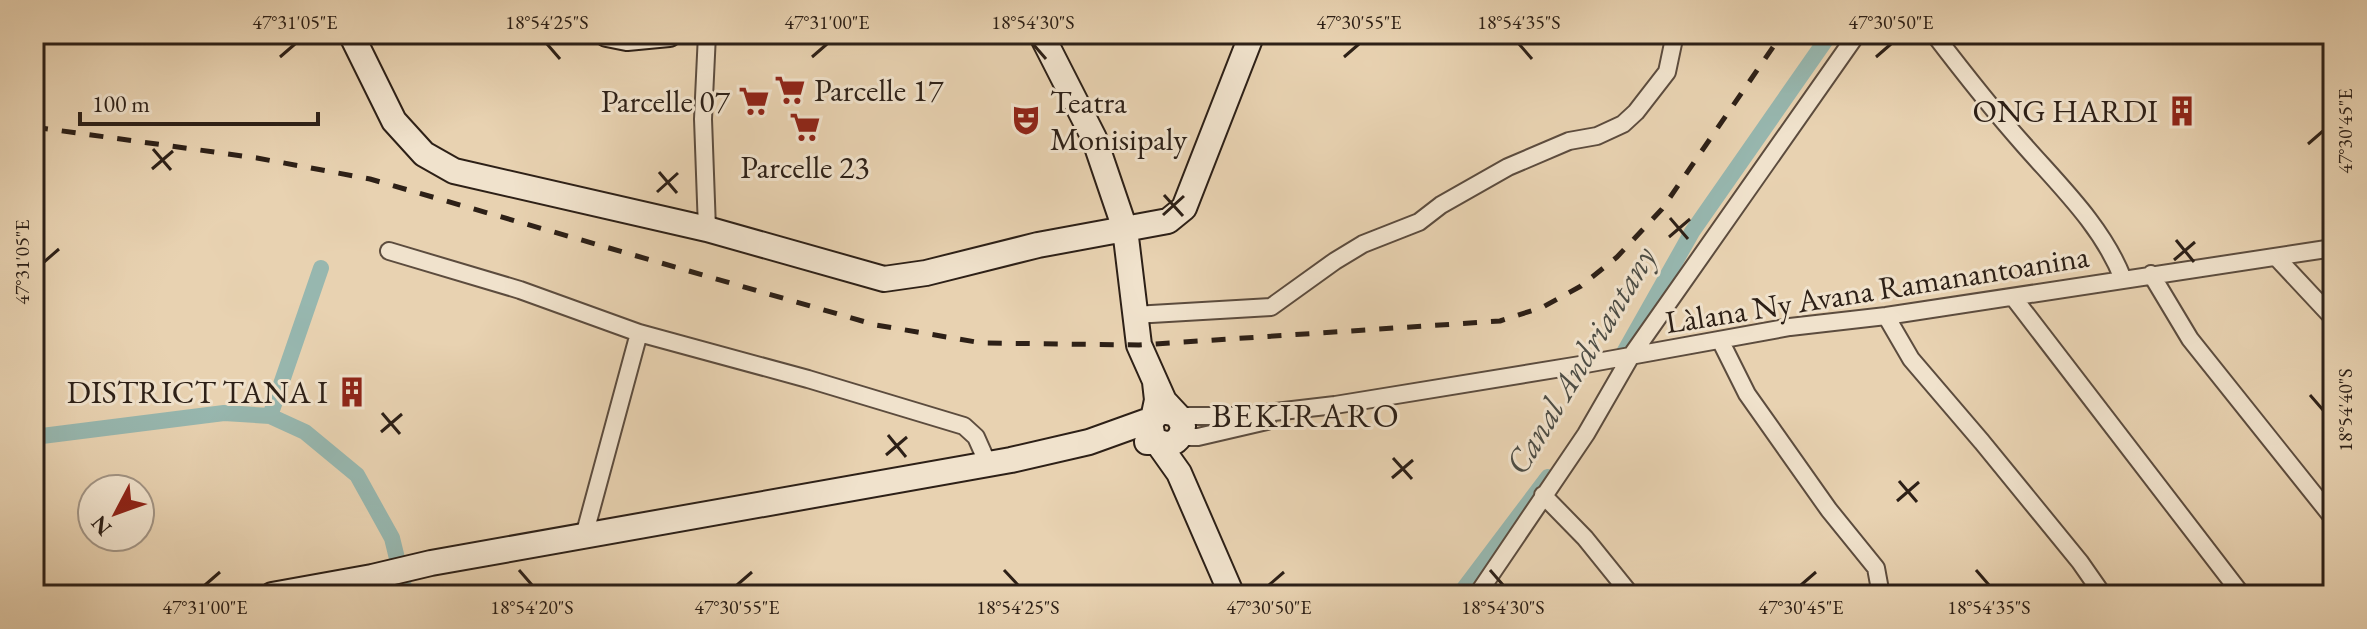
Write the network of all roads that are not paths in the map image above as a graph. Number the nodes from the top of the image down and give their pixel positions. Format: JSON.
{"nodes":[{"id":1,"x":351,"y":34,"type":"edge"},
{"id":2,"x":607,"y":34,"type":"edge"},
{"id":3,"x":669,"y":34,"type":"edge"},
{"id":4,"x":707,"y":34,"type":"edge"},
{"id":5,"x":1041,"y":34,"type":"edge"},
{"id":6,"x":1252,"y":34,"type":"edge"},
{"id":7,"x":1675,"y":34,"type":"edge"},
{"id":8,"x":1857,"y":34,"type":"edge"},
{"id":9,"x":1934,"y":34,"type":"edge"},
{"id":10,"x":707,"y":229,"type":"junction"},
{"id":11,"x":1125,"y":229,"type":"junction"},
{"id":12,"x":2333,"y":248,"type":"edge"},
{"id":13,"x":389,"y":251,"type":"dead end"},
{"id":14,"x":2276,"y":257,"type":"junction"},
{"id":15,"x":2151,"y":274,"type":"junction"},
{"id":16,"x":2123,"y":279,"type":"junction"},
{"id":17,"x":2013,"y":297,"type":"junction"},
{"id":18,"x":1134,"y":315,"type":"junction"},
{"id":19,"x":1886,"y":316,"type":"junction"},
{"id":20,"x":2333,"y":318,"type":"edge"},
{"id":21,"x":639,"y":333,"type":"junction"},
{"id":22,"x":1720,"y":340,"type":"junction"},
{"id":23,"x":1631,"y":356,"type":"junction"},
{"id":24,"x":1167,"y":428,"type":"junction"},
{"id":25,"x":1000,"y":462,"type":"junction"},
{"id":26,"x":1543,"y":495,"type":"junction"},
{"id":27,"x":2333,"y":518,"type":"edge"},
{"id":28,"x":584,"y":536,"type":"junction"},
{"id":29,"x":272,"y":595,"type":"edge"},
{"id":30,"x":1232,"y":595,"type":"edge"},
{"id":31,"x":1477,"y":595,"type":"edge"},
{"id":32,"x":1631,"y":595,"type":"edge"},
{"id":33,"x":1881,"y":595,"type":"edge"},
{"id":34,"x":2103,"y":595,"type":"edge"},
{"id":35,"x":2242,"y":595,"type":"edge"}],
"edges":[{"from":1,"to":10,"type":"street"},
{"from":2,"to":3,"type":"street"},
{"from":4,"to":10,"type":"street"},
{"from":5,"to":11,"type":"street"},
{"from":6,"to":11,"type":"street"},
{"from":7,"to":18,"type":"street"},
{"from":8,"to":23,"type":"street"},
{"from":9,"to":16,"type":"street"},
{"from":10,"to":11,"type":"street"},
{"from":11,"to":18,"type":"street"},
{"from":12,"to":14,"type":"street","name":"Làlana Ny Avana Ramanantoanina"},
{"from":13,"to":21,"type":"street"},
{"from":14,"to":15,"type":"street","name":"Làlana Ny Avana Ramanantoanina"},
{"from":14,"to":20,"type":"street"},
{"from":15,"to":16,"type":"street","name":"Làlana Ny Avana Ramanantoanina"},
{"from":15,"to":27,"type":"street"},
{"from":16,"to":17,"type":"street","name":"Làlana Ny Avana Ramanantoanina"},
{"from":17,"to":19,"type":"street","name":"Làlana Ny Avana Ramanantoanina"},
{"from":17,"to":35,"type":"street"},
{"from":18,"to":24,"type":"street"},
{"from":19,"to":22,"type":"street","name":"Làlana Ny Avana Ramanantoanina"},
{"from":19,"to":34,"type":"street"},
{"from":21,"to":25,"type":"street"},
{"from":21,"to":28,"type":"street"},
{"from":22,"to":23,"type":"street","name":"Làlana Ny Avana Ramanantoanina"},
{"from":22,"to":33,"type":"street"},
{"from":23,"to":24,"type":"street","name":"Làlana Ny Avana Ramanantoanina"},
{"from":23,"to":26,"type":"street"},
{"from":24,"to":25,"type":"street"},
{"from":24,"to":30,"type":"street"},
{"from":25,"to":28,"type":"street"},
{"from":26,"to":31,"type":"street"},
{"from":26,"to":32,"type":"street"},
{"from":28,"to":29,"type":"street"}]}
